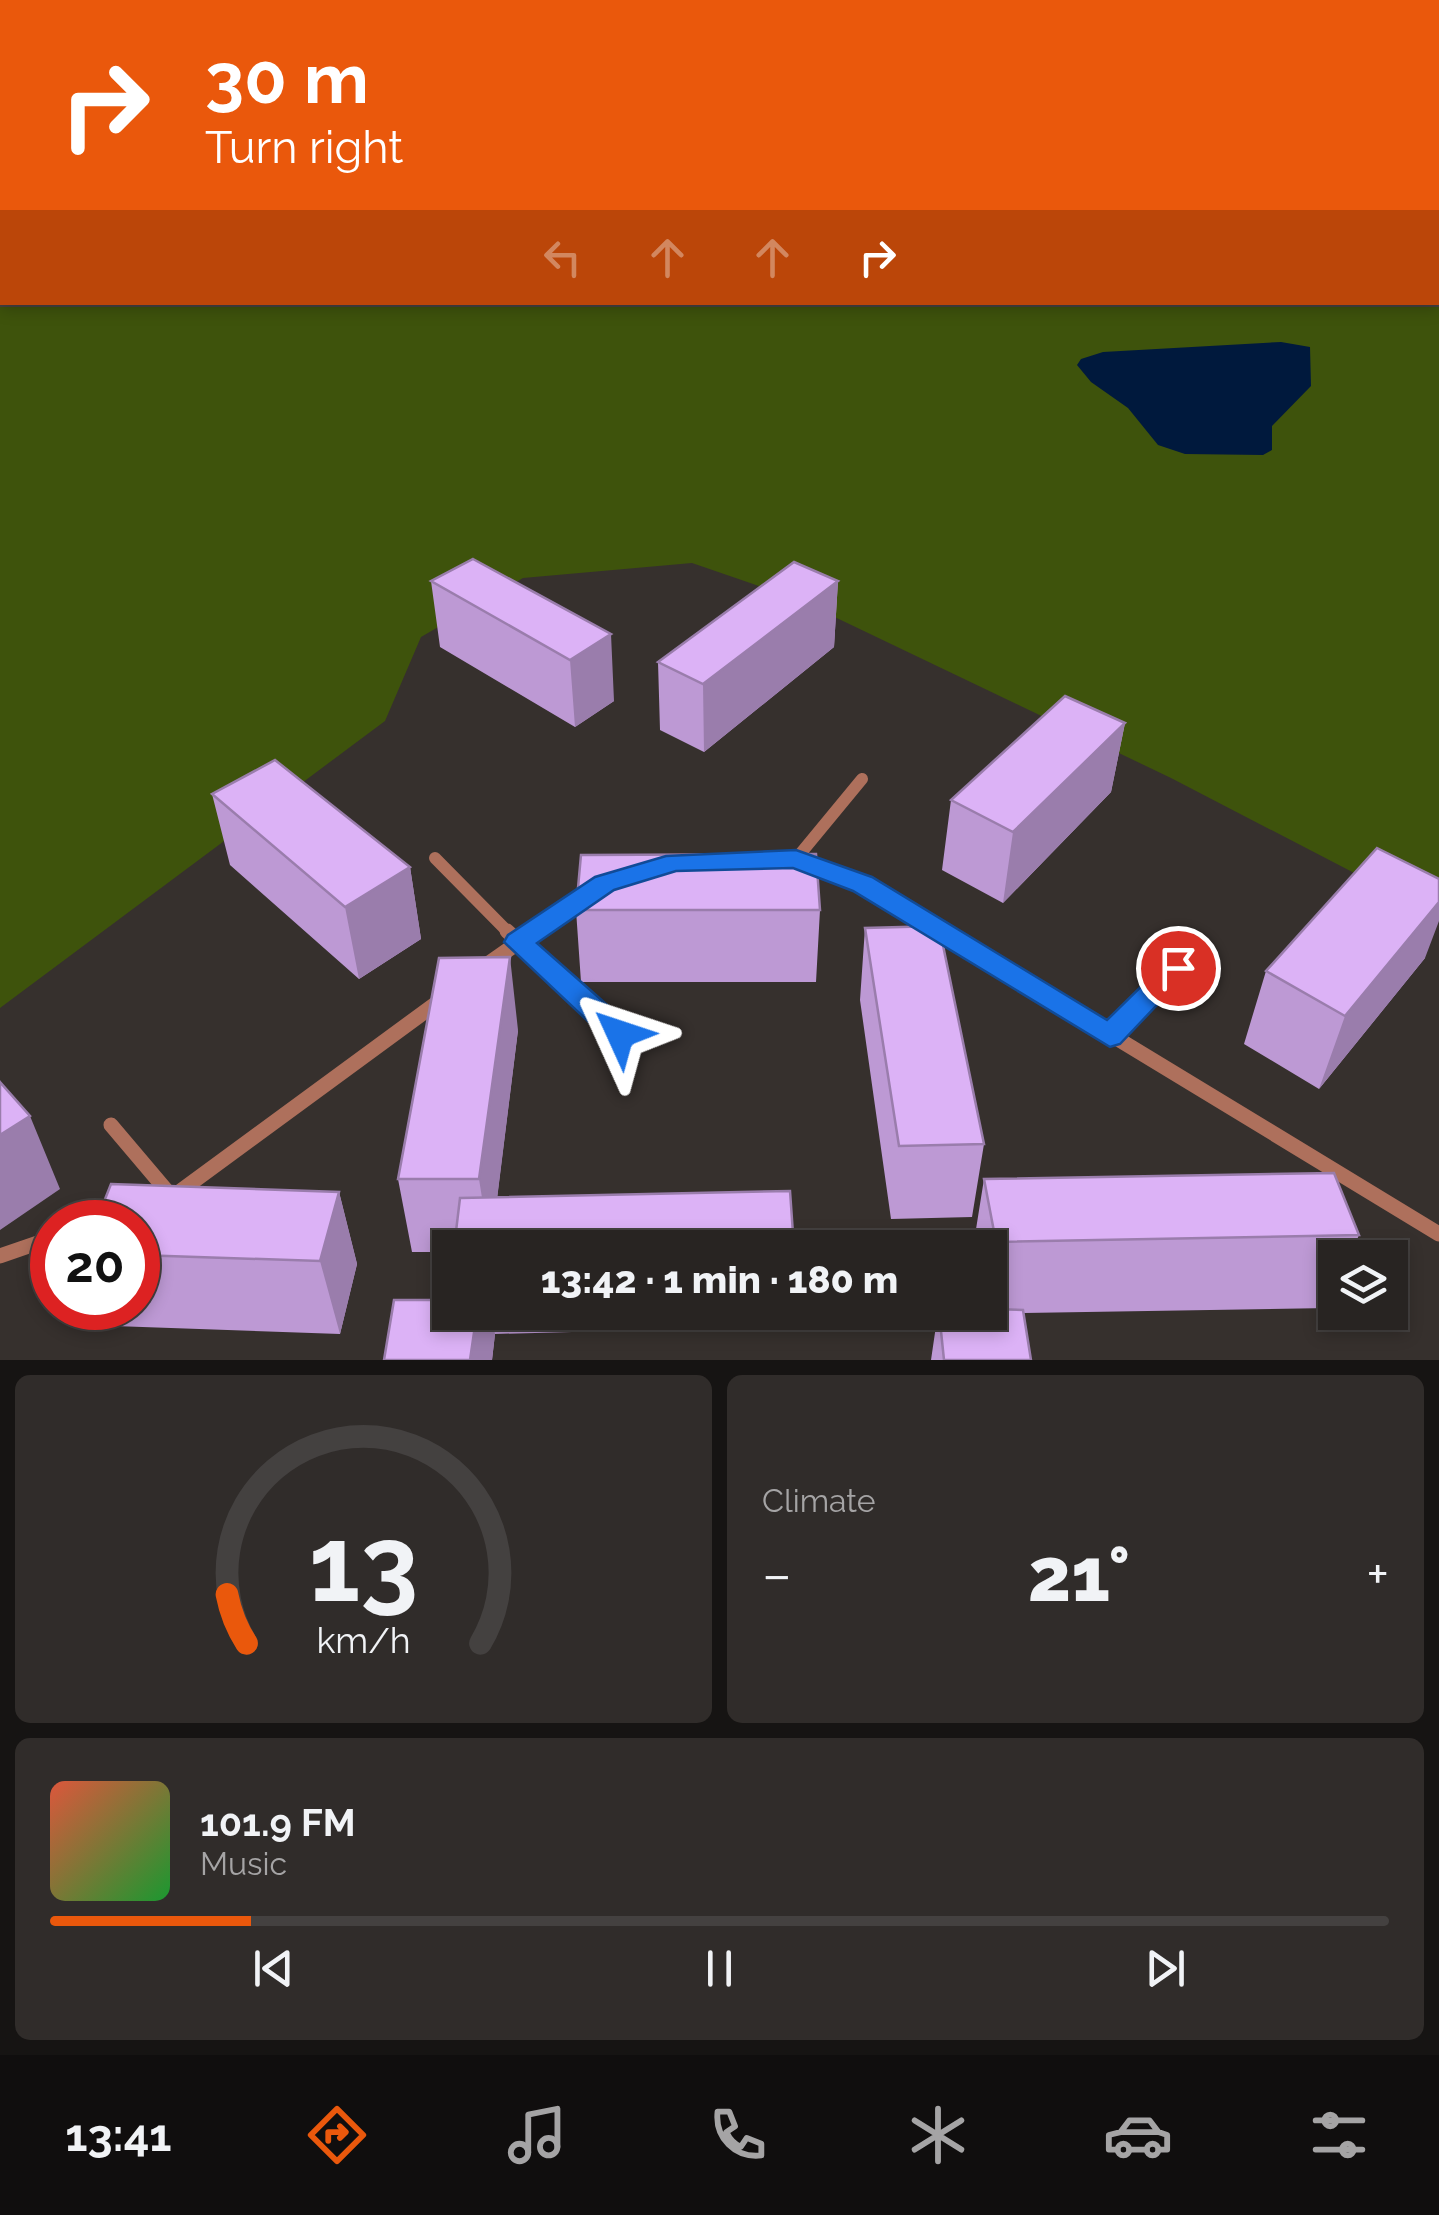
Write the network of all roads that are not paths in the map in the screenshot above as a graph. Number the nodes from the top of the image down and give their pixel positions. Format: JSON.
{"nodes":[{"id":1,"x":862,"y":778,"type":"dead end"},
{"id":2,"x":435,"y":858,"type":"dead end"},
{"id":3,"x":796,"y":859,"type":"junction"},
{"id":4,"x":776,"y":860,"type":"edge"},
{"id":5,"x":604,"y":883,"type":"edge"},
{"id":6,"x":518,"y":942,"type":"junction"},
{"id":7,"x":1178,"y":968,"type":"dead end"},
{"id":8,"x":470,"y":978,"type":"edge"},
{"id":9,"x":454,"y":990,"type":"edge"},
{"id":10,"x":620,"y":1034,"type":"dead end"},
{"id":11,"x":1110,"y":1036,"type":"junction"},
{"id":12,"x":111,"y":1125,"type":"dead end"},
{"id":13,"x":172,"y":1197,"type":"junction"},
{"id":14,"x":160,"y":1201,"type":"edge"},
{"id":15,"x":1439,"y":1234,"type":"edge"},
{"id":16,"x":30,"y":1246,"type":"edge"},
{"id":17,"x":0,"y":1256,"type":"edge"}],
"edges":[{"from":1,"to":3,"type":"lane"},
{"from":2,"to":6,"type":"lane"},
{"from":3,"to":4,"type":"lane"},
{"from":3,"to":11,"type":"lane"},
{"from":5,"to":6,"type":"lane"},
{"from":6,"to":8,"type":"lane"},
{"from":6,"to":10,"type":"lane"},
{"from":7,"to":11,"type":"lane"},
{"from":9,"to":13,"type":"lane"},
{"from":11,"to":15,"type":"lane"},
{"from":12,"to":13,"type":"lane"},
{"from":13,"to":14,"type":"lane"},
{"from":16,"to":17,"type":"lane"}]}
